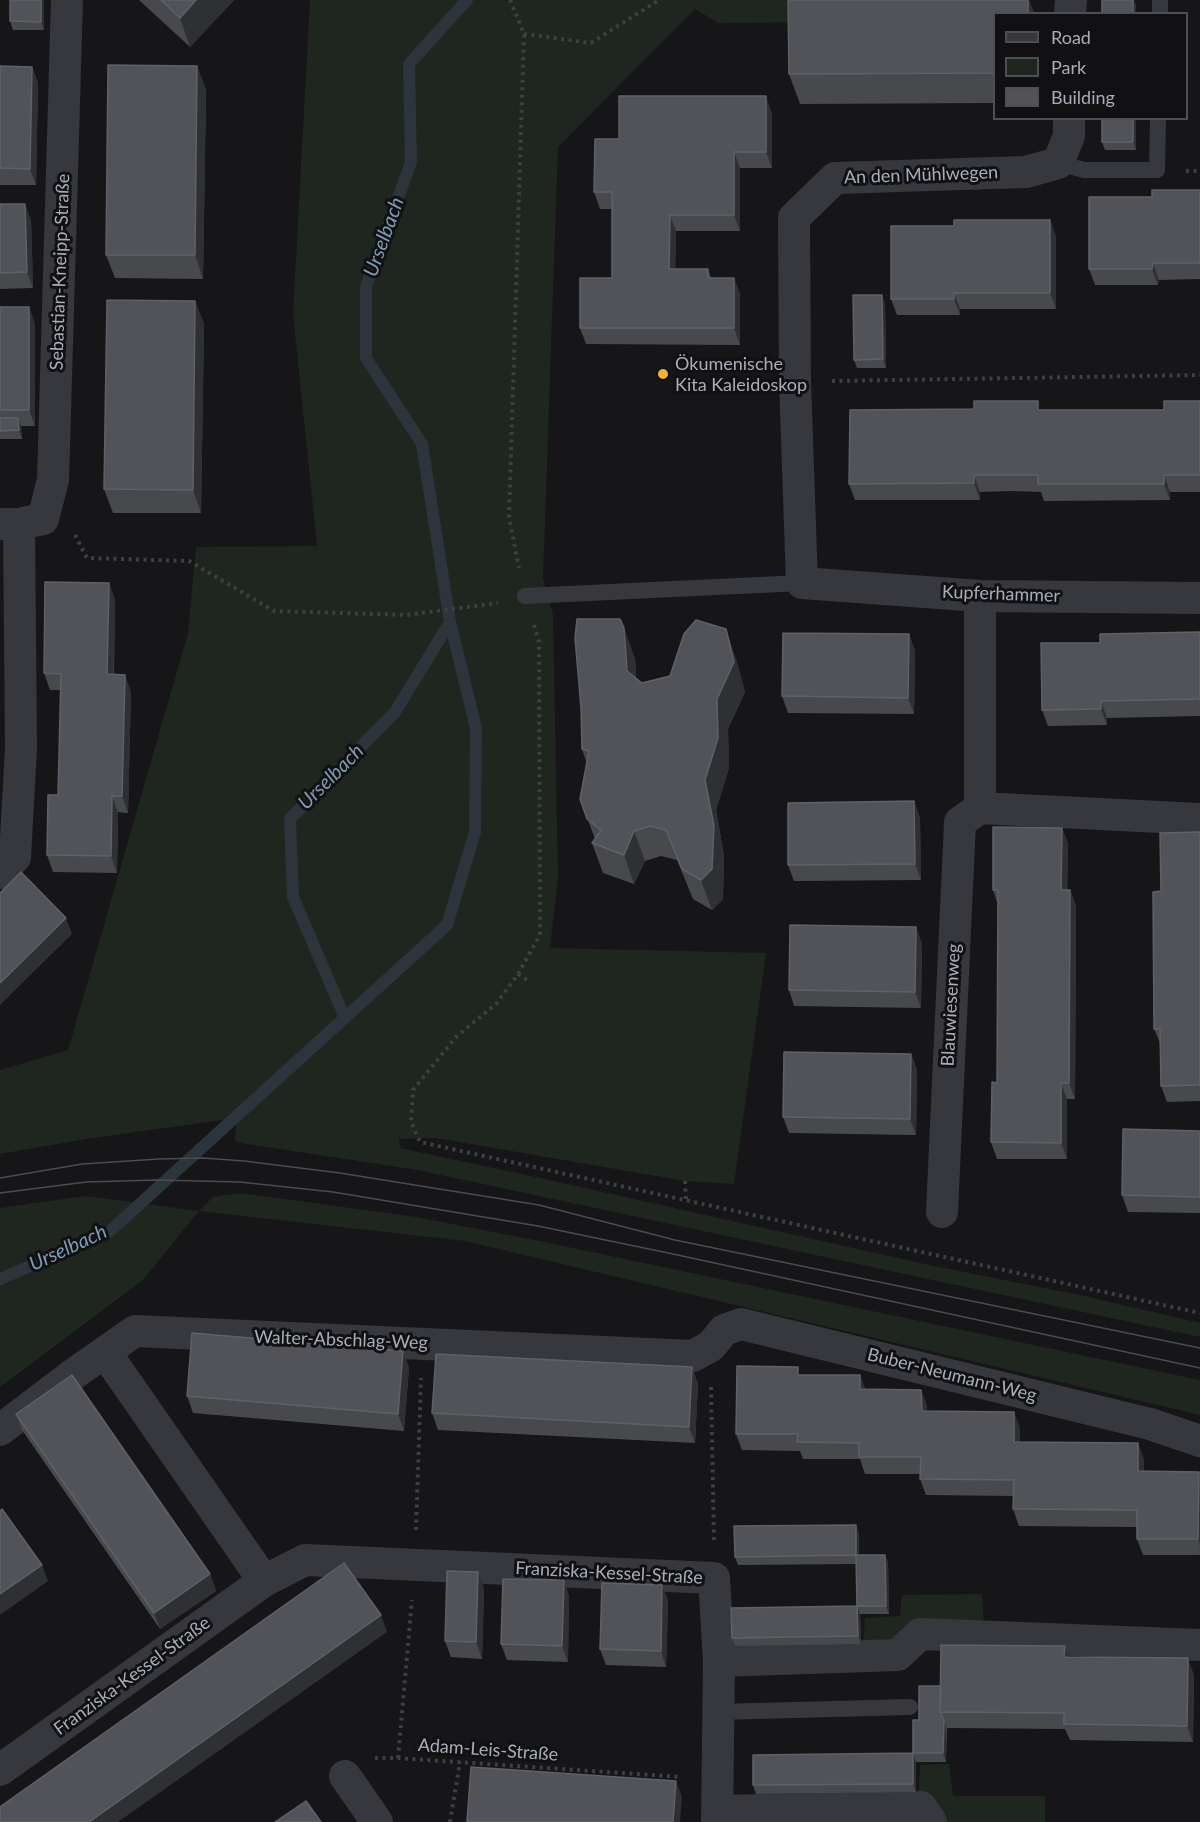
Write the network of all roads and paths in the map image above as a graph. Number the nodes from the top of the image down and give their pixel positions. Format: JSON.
{"nodes":[{"id":1,"x":67,"y":0,"type":"edge"},
{"id":2,"x":510,"y":0,"type":"edge"},
{"id":3,"x":659,"y":0,"type":"edge"},
{"id":4,"x":524,"y":34,"type":"junction"},
{"id":5,"x":1069,"y":120,"type":"edge"},
{"id":6,"x":1158,"y":120,"type":"edge"},
{"id":7,"x":1058,"y":162,"type":"junction"},
{"id":8,"x":1200,"y":375,"type":"edge"},
{"id":9,"x":795,"y":381,"type":"junction"},
{"id":10,"x":21,"y":522,"type":"edge"},
{"id":11,"x":802,"y":583,"type":"junction"},
{"id":12,"x":525,"y":596,"type":"junction"},
{"id":13,"x":980,"y":596,"type":"junction"},
{"id":14,"x":1200,"y":597,"type":"edge"},
{"id":15,"x":506,"y":602,"type":"dead end"},
{"id":16,"x":980,"y":808,"type":"junction"},
{"id":17,"x":1200,"y":819,"type":"edge"},
{"id":18,"x":0,"y":873,"type":"edge"},
{"id":19,"x":518,"y":974,"type":"junction"},
{"id":20,"x":530,"y":982,"type":"dead end"},
{"id":21,"x":686,"y":1181,"type":"dead end"},
{"id":22,"x":686,"y":1200,"type":"junction"},
{"id":23,"x":942,"y":1212,"type":"dead end"},
{"id":24,"x":1200,"y":1313,"type":"edge"},
{"id":25,"x":711,"y":1346,"type":"junction"},
{"id":26,"x":105,"y":1352,"type":"junction"},
{"id":27,"x":0,"y":1430,"type":"edge"},
{"id":28,"x":1200,"y":1441,"type":"edge"},
{"id":29,"x":714,"y":1578,"type":"junction"},
{"id":30,"x":264,"y":1581,"type":"junction"},
{"id":31,"x":1200,"y":1645,"type":"edge"},
{"id":32,"x":718,"y":1661,"type":"junction"},
{"id":33,"x":910,"y":1707,"type":"dead end"},
{"id":34,"x":718,"y":1712,"type":"junction"},
{"id":35,"x":460,"y":1762,"type":"junction"},
{"id":36,"x":0,"y":1770,"type":"edge"},
{"id":37,"x":345,"y":1776,"type":"joint"},
{"id":38,"x":717,"y":1779,"type":"junction"},
{"id":39,"x":717,"y":1816,"type":"edge"},
{"id":40,"x":377,"y":1822,"type":"edge"},
{"id":41,"x":450,"y":1822,"type":"edge"},
{"id":42,"x":931,"y":1822,"type":"edge"}],
"edges":[{"from":1,"to":10,"type":"street","name":"Sebastian-Kneipp-Straße"},
{"from":2,"to":4,"type":"path"},
{"from":3,"to":4,"type":"path"},
{"from":4,"to":12,"type":"path"},
{"from":5,"to":7,"type":"street"},
{"from":6,"to":7,"type":"lane"},
{"from":7,"to":9,"type":"street","name":"An den Mühlwegen"},
{"from":8,"to":9,"type":"path"},
{"from":9,"to":11,"type":"street","name":"An den Mühlwegen"},
{"from":10,"to":15,"type":"path"},
{"from":10,"to":18,"type":"street","name":"Sebastian-Kneipp-Straße"},
{"from":11,"to":12,"type":"lane"},
{"from":11,"to":13,"type":"street","name":"Kupferhammer"},
{"from":12,"to":19,"type":"path"},
{"from":13,"to":14,"type":"street","name":"Kupferhammer"},
{"from":13,"to":16,"type":"street"},
{"from":16,"to":17,"type":"street"},
{"from":16,"to":23,"type":"street","name":"Blauwiesenweg"},
{"from":19,"to":20,"type":"path"},
{"from":19,"to":22,"type":"path"},
{"from":21,"to":22,"type":"path"},
{"from":22,"to":24,"type":"path"},
{"from":25,"to":26,"type":"street","name":"Walter-Abschlag-Weg"},
{"from":25,"to":28,"type":"street","name":"Buber-Neumann-Weg"},
{"from":25,"to":29,"type":"path"},
{"from":26,"to":27,"type":"street","name":"Walter-Abschlag-Weg"},
{"from":26,"to":30,"type":"street"},
{"from":29,"to":30,"type":"street","name":"Franziska-Kessel-Straße"},
{"from":29,"to":32,"type":"street","name":"Franziska-Kessel-Straße"},
{"from":30,"to":36,"type":"street","name":"Franziska-Kessel-Straße"},
{"from":31,"to":32,"type":"street"},
{"from":32,"to":34,"type":"street","name":"Franziska-Kessel-Straße"},
{"from":33,"to":34,"type":"lane"},
{"from":34,"to":38,"type":"street","name":"Franziska-Kessel-Straße"},
{"from":35,"to":37,"type":"path","name":"Adam-Leis-Straße"},
{"from":35,"to":38,"type":"path","name":"Adam-Leis-Straße"},
{"from":35,"to":41,"type":"path"},
{"from":37,"to":40,"type":"street"},
{"from":38,"to":39,"type":"street","name":"Franziska-Kessel-Straße"},
{"from":39,"to":42,"type":"street"}]}
